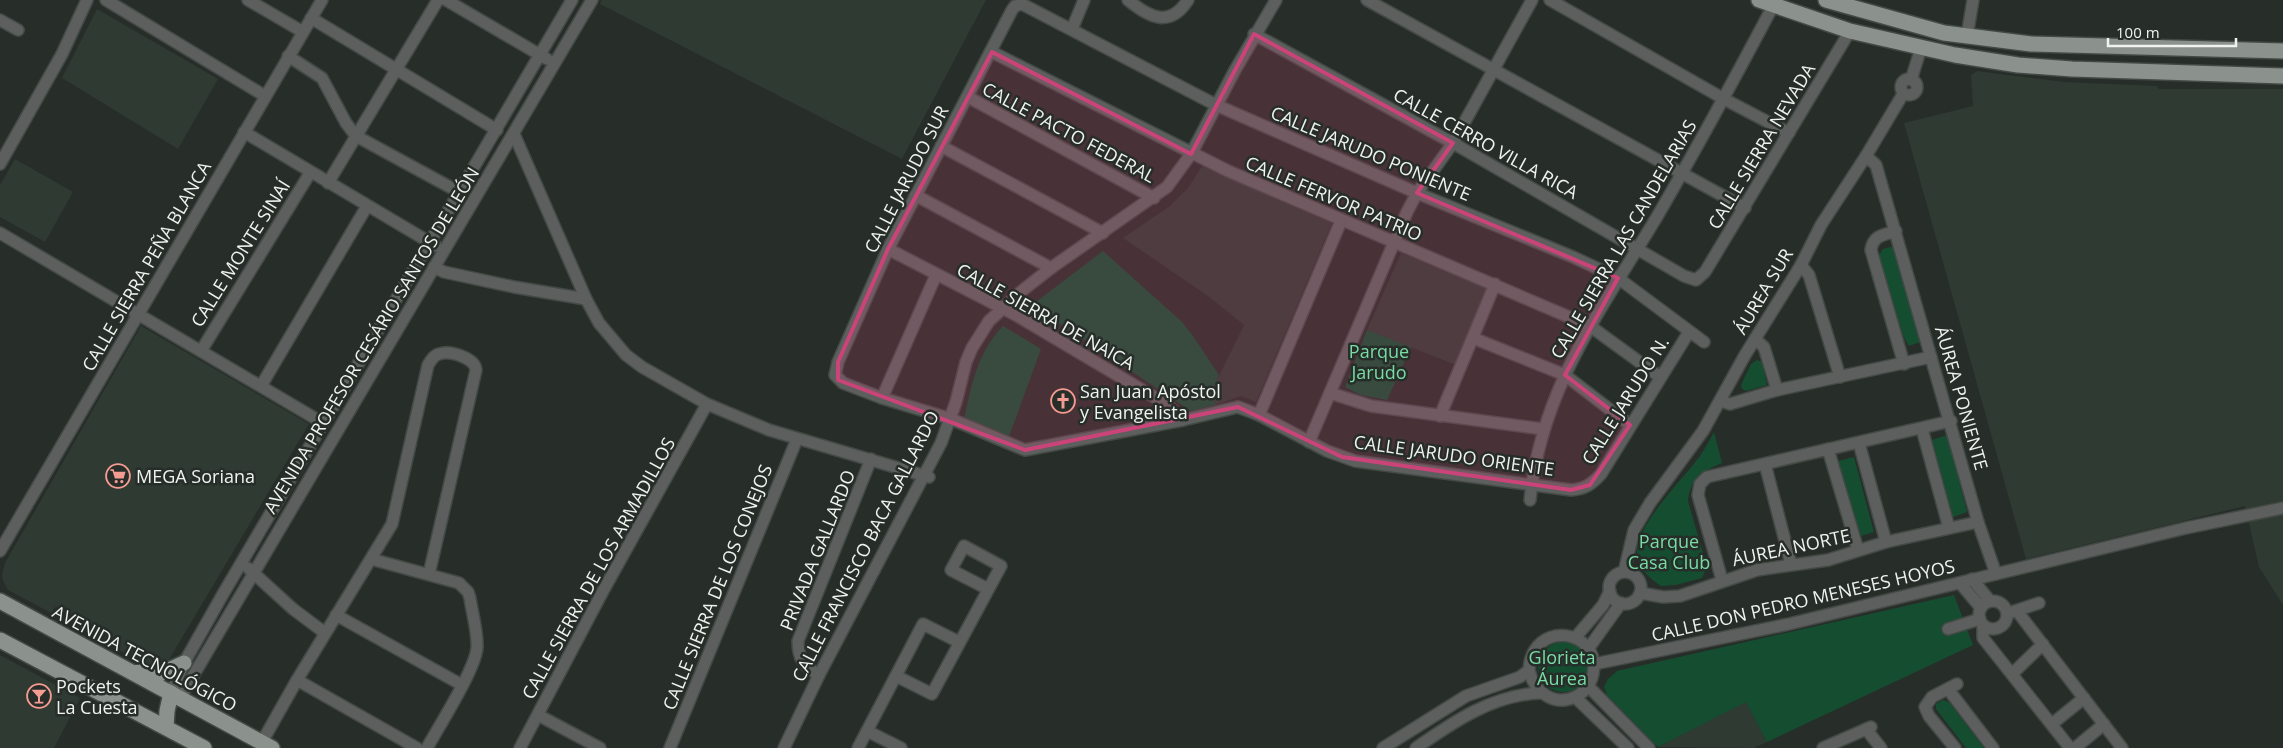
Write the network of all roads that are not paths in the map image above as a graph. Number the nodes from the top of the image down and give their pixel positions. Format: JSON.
{"nodes":[{"id":1,"x":87,"y":0,"type":"edge"},
{"id":2,"x":106,"y":0,"type":"edge"},
{"id":3,"x":248,"y":0,"type":"edge"},
{"id":4,"x":322,"y":0,"type":"edge"},
{"id":5,"x":438,"y":0,"type":"edge"},
{"id":6,"x":446,"y":0,"type":"edge"},
{"id":7,"x":572,"y":0,"type":"edge"},
{"id":8,"x":592,"y":0,"type":"edge"},
{"id":9,"x":1084,"y":0,"type":"edge"},
{"id":10,"x":1128,"y":0,"type":"edge"},
{"id":11,"x":1188,"y":0,"type":"edge"},
{"id":12,"x":1276,"y":0,"type":"edge"},
{"id":13,"x":1368,"y":0,"type":"edge"},
{"id":14,"x":1532,"y":0,"type":"edge"},
{"id":15,"x":1550,"y":0,"type":"edge"},
{"id":16,"x":1759,"y":0,"type":"edge"},
{"id":17,"x":1826,"y":0,"type":"edge"},
{"id":18,"x":1973,"y":0,"type":"edge"},
{"id":19,"x":1018,"y":4,"type":"joint"},
{"id":20,"x":1773,"y":6,"type":"junction"},
{"id":21,"x":311,"y":18,"type":"junction"},
{"id":22,"x":0,"y":20,"type":"edge"},
{"id":23,"x":1072,"y":29,"type":"junction"},
{"id":24,"x":18,"y":30,"type":"dead end"},
{"id":25,"x":1850,"y":31,"type":"junction"},
{"id":26,"x":303,"y":32,"type":"junction"},
{"id":27,"x":1254,"y":34,"type":"junction"},
{"id":28,"x":1967,"y":36,"type":"junction"},
{"id":29,"x":1921,"y":48,"type":"junction"},
{"id":30,"x":2283,"y":51,"type":"edge"},
{"id":31,"x":992,"y":52,"type":"junction"},
{"id":32,"x":540,"y":55,"type":"junction"},
{"id":33,"x":288,"y":56,"type":"junction"},
{"id":34,"x":555,"y":63,"type":"junction"},
{"id":35,"x":1495,"y":68,"type":"junction"},
{"id":36,"x":396,"y":70,"type":"junction"},
{"id":37,"x":2283,"y":76,"type":"edge"},
{"id":38,"x":265,"y":96,"type":"junction"},
{"id":39,"x":968,"y":97,"type":"junction"},
{"id":40,"x":1724,"y":99,"type":"junction"},
{"id":41,"x":1216,"y":105,"type":"junction"},
{"id":42,"x":496,"y":130,"type":"junction"},
{"id":43,"x":244,"y":132,"type":"junction"},
{"id":44,"x":1790,"y":133,"type":"junction"},
{"id":45,"x":514,"y":134,"type":"junction"},
{"id":46,"x":356,"y":136,"type":"junction"},
{"id":47,"x":1453,"y":143,"type":"junction"},
{"id":48,"x":941,"y":146,"type":"junction"},
{"id":49,"x":1191,"y":154,"type":"junction"},
{"id":50,"x":1866,"y":156,"type":"junction"},
{"id":51,"x":0,"y":164,"type":"edge"},
{"id":52,"x":310,"y":173,"type":"junction"},
{"id":53,"x":1682,"y":174,"type":"junction"},
{"id":54,"x":328,"y":183,"type":"junction"},
{"id":55,"x":459,"y":192,"type":"junction"},
{"id":56,"x":1418,"y":193,"type":"junction"},
{"id":57,"x":915,"y":195,"type":"junction"},
{"id":58,"x":1154,"y":198,"type":"junction"},
{"id":59,"x":367,"y":206,"type":"junction"},
{"id":60,"x":1745,"y":208,"type":"junction"},
{"id":61,"x":1341,"y":221,"type":"junction"},
{"id":62,"x":1896,"y":231,"type":"junction"},
{"id":63,"x":0,"y":233,"type":"edge"},
{"id":64,"x":1103,"y":233,"type":"junction"},
{"id":65,"x":430,"y":242,"type":"junction"},
{"id":66,"x":1394,"y":243,"type":"junction"},
{"id":67,"x":888,"y":249,"type":"junction"},
{"id":68,"x":1637,"y":249,"type":"junction"},
{"id":69,"x":444,"y":250,"type":"junction"},
{"id":70,"x":1801,"y":265,"type":"junction"},
{"id":71,"x":434,"y":267,"type":"junction"},
{"id":72,"x":1051,"y":268,"type":"junction"},
{"id":73,"x":936,"y":275,"type":"junction"},
{"id":74,"x":1618,"y":278,"type":"junction"},
{"id":75,"x":1701,"y":278,"type":"joint"},
{"id":76,"x":1495,"y":284,"type":"junction"},
{"id":77,"x":586,"y":299,"type":"junction"},
{"id":78,"x":1002,"y":308,"type":"junction"},
{"id":79,"x":138,"y":314,"type":"junction"},
{"id":80,"x":1590,"y":326,"type":"junction"},
{"id":81,"x":1689,"y":332,"type":"junction"},
{"id":82,"x":1473,"y":338,"type":"junction"},
{"id":83,"x":1755,"y":339,"type":"junction"},
{"id":84,"x":1704,"y":342,"type":"dead end"},
{"id":85,"x":201,"y":351,"type":"junction"},
{"id":86,"x":1931,"y":357,"type":"junction"},
{"id":87,"x":1904,"y":364,"type":"junction"},
{"id":88,"x":835,"y":375,"type":"joint"},
{"id":89,"x":1565,"y":375,"type":"junction"},
{"id":90,"x":1660,"y":377,"type":"junction"},
{"id":91,"x":1840,"y":377,"type":"junction"},
{"id":92,"x":261,"y":386,"type":"junction"},
{"id":93,"x":1778,"y":390,"type":"junction"},
{"id":94,"x":1330,"y":393,"type":"junction"},
{"id":95,"x":882,"y":398,"type":"junction"},
{"id":96,"x":1721,"y":401,"type":"junction"},
{"id":97,"x":707,"y":404,"type":"junction"},
{"id":98,"x":1259,"y":415,"type":"junction"},
{"id":99,"x":1440,"y":416,"type":"junction"},
{"id":100,"x":951,"y":419,"type":"junction"},
{"id":101,"x":1183,"y":420,"type":"junction"},
{"id":102,"x":1951,"y":422,"type":"junction"},
{"id":103,"x":323,"y":423,"type":"junction"},
{"id":104,"x":1630,"y":425,"type":"junction"},
{"id":105,"x":1543,"y":429,"type":"junction"},
{"id":106,"x":1922,"y":429,"type":"junction"},
{"id":107,"x":797,"y":439,"type":"junction"},
{"id":108,"x":1309,"y":442,"type":"junction"},
{"id":109,"x":1859,"y":443,"type":"junction"},
{"id":110,"x":1828,"y":449,"type":"junction"},
{"id":111,"x":872,"y":460,"type":"junction"},
{"id":112,"x":1765,"y":464,"type":"junction"},
{"id":113,"x":927,"y":477,"type":"junction"},
{"id":114,"x":1531,"y":484,"type":"junction"},
{"id":115,"x":1590,"y":485,"type":"joint"},
{"id":116,"x":1530,"y":500,"type":"dead end"},
{"id":117,"x":2283,"y":508,"type":"edge"},
{"id":118,"x":1978,"y":522,"type":"junction"},
{"id":119,"x":1949,"y":528,"type":"junction"},
{"id":120,"x":1886,"y":542,"type":"junction"},
{"id":121,"x":1858,"y":550,"type":"junction"},
{"id":122,"x":0,"y":551,"type":"edge"},
{"id":123,"x":371,"y":559,"type":"junction"},
{"id":124,"x":241,"y":564,"type":"junction"},
{"id":125,"x":1791,"y":564,"type":"junction"},
{"id":126,"x":254,"y":572,"type":"junction"},
{"id":127,"x":1624,"y":572,"type":"junction"},
{"id":128,"x":429,"y":574,"type":"junction"},
{"id":129,"x":1996,"y":574,"type":"junction"},
{"id":130,"x":1722,"y":580,"type":"junction"},
{"id":131,"x":1972,"y":580,"type":"junction"},
{"id":132,"x":1960,"y":583,"type":"junction"},
{"id":133,"x":988,"y":589,"type":"junction"},
{"id":134,"x":0,"y":590,"type":"edge"},
{"id":135,"x":1610,"y":591,"type":"junction"},
{"id":136,"x":1640,"y":593,"type":"junction"},
{"id":137,"x":1621,"y":603,"type":"junction"},
{"id":138,"x":2039,"y":603,"type":"dead end"},
{"id":139,"x":5,"y":604,"type":"edge"},
{"id":140,"x":2012,"y":612,"type":"junction"},
{"id":141,"x":1984,"y":613,"type":"junction"},
{"id":142,"x":336,"y":615,"type":"junction"},
{"id":143,"x":1589,"y":622,"type":"junction"},
{"id":144,"x":1948,"y":629,"type":"dead end"},
{"id":145,"x":1600,"y":631,"type":"junction"},
{"id":146,"x":325,"y":633,"type":"junction"},
{"id":147,"x":1576,"y":638,"type":"junction"},
{"id":148,"x":0,"y":640,"type":"edge"},
{"id":149,"x":959,"y":642,"type":"junction"},
{"id":150,"x":2043,"y":644,"type":"junction"},
{"id":151,"x":1588,"y":648,"type":"junction"},
{"id":152,"x":184,"y":663,"type":"junction"},
{"id":153,"x":1594,"y":664,"type":"junction"},
{"id":154,"x":1529,"y":670,"type":"junction"},
{"id":155,"x":132,"y":671,"type":"junction"},
{"id":156,"x":2012,"y":674,"type":"junction"},
{"id":157,"x":819,"y":675,"type":"junction"},
{"id":158,"x":896,"y":676,"type":"junction"},
{"id":159,"x":297,"y":680,"type":"junction"},
{"id":160,"x":462,"y":685,"type":"junction"},
{"id":161,"x":1588,"y":686,"type":"junction"},
{"id":162,"x":1541,"y":693,"type":"junction"},
{"id":163,"x":176,"y":695,"type":"junction"},
{"id":164,"x":1575,"y":697,"type":"junction"},
{"id":165,"x":2084,"y":698,"type":"junction"},
{"id":166,"x":538,"y":715,"type":"junction"},
{"id":167,"x":2052,"y":724,"type":"junction"},
{"id":168,"x":2104,"y":724,"type":"junction"},
{"id":169,"x":166,"y":727,"type":"junction"},
{"id":170,"x":867,"y":731,"type":"junction"},
{"id":171,"x":267,"y":745,"type":"edge"},
{"id":172,"x":204,"y":748,"type":"edge"},
{"id":173,"x":417,"y":748,"type":"edge"},
{"id":174,"x":427,"y":748,"type":"edge"},
{"id":175,"x":520,"y":748,"type":"edge"},
{"id":176,"x":600,"y":748,"type":"edge"},
{"id":177,"x":670,"y":748,"type":"edge"},
{"id":178,"x":784,"y":748,"type":"edge"},
{"id":179,"x":858,"y":748,"type":"edge"},
{"id":180,"x":901,"y":748,"type":"edge"},
{"id":181,"x":1383,"y":748,"type":"edge"},
{"id":182,"x":1416,"y":748,"type":"edge"},
{"id":183,"x":1628,"y":748,"type":"edge"},
{"id":184,"x":1649,"y":748,"type":"edge"},
{"id":185,"x":1823,"y":748,"type":"edge"},
{"id":186,"x":1881,"y":748,"type":"edge"},
{"id":187,"x":1955,"y":748,"type":"edge"},
{"id":188,"x":1993,"y":748,"type":"edge"},
{"id":189,"x":2070,"y":748,"type":"edge"},
{"id":190,"x":2075,"y":748,"type":"edge"},
{"id":191,"x":2122,"y":748,"type":"edge"}],
"edges":[{"from":1,"to":51,"type":"street"},
{"from":2,"to":38,"type":"street"},
{"from":3,"to":26,"type":"street"},
{"from":4,"to":21,"type":"street","name":"CALLE SIERRA PEÑA BLANCA"},
{"from":5,"to":36,"type":"street"},
{"from":6,"to":32,"type":"street"},
{"from":7,"to":32,"type":"street","name":"AVENIDA PROFESOR CESÁRIO SANTOS DE LEÓN"},
{"from":8,"to":34,"type":"street","name":"AVENIDA PROFESOR CESÁRIO SANTOS DE LEÓN"},
{"from":9,"to":23,"type":"street"},
{"from":10,"to":11,"type":"street"},
{"from":12,"to":27,"type":"street","name":"CALLE FRANCISCO BACA GALLARDO"},
{"from":13,"to":35,"type":"street"},
{"from":14,"to":35,"type":"street"},
{"from":15,"to":40,"type":"street"},
{"from":16,"to":20,"type":"main road"},
{"from":17,"to":28,"type":"main road"},
{"from":18,"to":28,"type":"street"},
{"from":19,"to":23,"type":"street","name":"CALLE JARUDO PONIENTE"},
{"from":19,"to":31,"type":"street","name":"CALLE JARUDO SUR"},
{"from":20,"to":25,"type":"main road"},
{"from":20,"to":40,"type":"street","name":"CALLE SIERRA LAS CANDELARIAS"},
{"from":21,"to":26,"type":"street","name":"CALLE SIERRA PEÑA BLANCA"},
{"from":21,"to":36,"type":"street"},
{"from":22,"to":24,"type":"street"},
{"from":23,"to":41,"type":"street","name":"CALLE JARUDO PONIENTE"},
{"from":25,"to":29,"type":"main road"},
{"from":25,"to":44,"type":"street","name":"CALLE SIERRA NEVADA"},
{"from":26,"to":33,"type":"street","name":"CALLE SIERRA PEÑA BLANCA"},
{"from":27,"to":41,"type":"street","name":"CALLE FRANCISCO BACA GALLARDO"},
{"from":27,"to":47,"type":"street","name":"CALLE CERRO VILLA RICA"},
{"from":28,"to":30,"type":"main road"},
{"from":29,"to":37,"type":"main road"},
{"from":29,"to":50,"type":"street","name":"ÁUREA SUR"},
{"from":31,"to":39,"type":"street","name":"CALLE JARUDO SUR"},
{"from":31,"to":49,"type":"street","name":"CALLE FERVOR PATRIO"},
{"from":32,"to":34,"type":"street"},
{"from":32,"to":42,"type":"street","name":"AVENIDA PROFESOR CESÁRIO SANTOS DE LEÓN"},
{"from":33,"to":38,"type":"street","name":"CALLE SIERRA PEÑA BLANCA"},
{"from":33,"to":46,"type":"street"},
{"from":34,"to":45,"type":"street","name":"AVENIDA PROFESOR CESÁRIO SANTOS DE LEÓN"},
{"from":35,"to":47,"type":"street"},
{"from":35,"to":53,"type":"street"},
{"from":36,"to":42,"type":"street"},
{"from":36,"to":46,"type":"street"},
{"from":38,"to":43,"type":"street","name":"CALLE SIERRA PEÑA BLANCA"},
{"from":39,"to":48,"type":"street","name":"CALLE JARUDO SUR"},
{"from":39,"to":58,"type":"street","name":"CALLE PACTO FEDERAL"},
{"from":40,"to":44,"type":"street"},
{"from":40,"to":53,"type":"street","name":"CALLE SIERRA LAS CANDELARIAS"},
{"from":41,"to":49,"type":"street","name":"CALLE FRANCISCO BACA GALLARDO"},
{"from":41,"to":56,"type":"street","name":"CALLE JARUDO PONIENTE"},
{"from":42,"to":55,"type":"street","name":"AVENIDA PROFESOR CESÁRIO SANTOS DE LEÓN"},
{"from":43,"to":52,"type":"street"},
{"from":43,"to":79,"type":"street","name":"CALLE SIERRA PEÑA BLANCA"},
{"from":44,"to":60,"type":"street","name":"CALLE SIERRA NEVADA"},
{"from":45,"to":69,"type":"street","name":"AVENIDA PROFESOR CESÁRIO SANTOS DE LEÓN"},
{"from":45,"to":77,"type":"street"},
{"from":46,"to":54,"type":"street"},
{"from":46,"to":55,"type":"street"},
{"from":47,"to":56,"type":"street"},
{"from":47,"to":68,"type":"street","name":"CALLE CERRO VILLA RICA"},
{"from":48,"to":57,"type":"street","name":"CALLE JARUDO SUR"},
{"from":48,"to":64,"type":"street"},
{"from":49,"to":58,"type":"street","name":"CALLE FRANCISCO BACA GALLARDO"},
{"from":49,"to":61,"type":"street","name":"CALLE FERVOR PATRIO"},
{"from":50,"to":62,"type":"street","name":"ÁUREA PONIENTE"},
{"from":50,"to":70,"type":"street","name":"ÁUREA SUR"},
{"from":52,"to":54,"type":"street"},
{"from":52,"to":85,"type":"street","name":"CALLE MONTE SINAÍ"},
{"from":53,"to":60,"type":"street"},
{"from":53,"to":68,"type":"street","name":"CALLE SIERRA LAS CANDELARIAS"},
{"from":54,"to":59,"type":"street"},
{"from":55,"to":65,"type":"street","name":"AVENIDA PROFESOR CESÁRIO SANTOS DE LEÓN"},
{"from":56,"to":66,"type":"street"},
{"from":56,"to":74,"type":"street","name":"CALLE JARUDO PONIENTE"},
{"from":57,"to":67,"type":"street","name":"CALLE JARUDO SUR"},
{"from":57,"to":72,"type":"street"},
{"from":58,"to":64,"type":"street","name":"CALLE FRANCISCO BACA GALLARDO"},
{"from":59,"to":65,"type":"street"},
{"from":59,"to":92,"type":"street"},
{"from":60,"to":75,"type":"street","name":"CALLE SIERRA NEVADA"},
{"from":61,"to":66,"type":"street","name":"CALLE FERVOR PATRIO"},
{"from":61,"to":98,"type":"street"},
{"from":62,"to":86,"type":"street","name":"ÁUREA PONIENTE"},
{"from":62,"to":87,"type":"street"},
{"from":63,"to":79,"type":"street"},
{"from":64,"to":72,"type":"street","name":"CALLE FRANCISCO BACA GALLARDO"},
{"from":65,"to":69,"type":"street"},
{"from":65,"to":103,"type":"street","name":"AVENIDA PROFESOR CESÁRIO SANTOS DE LEÓN"},
{"from":66,"to":76,"type":"street","name":"CALLE FERVOR PATRIO"},
{"from":66,"to":94,"type":"street"},
{"from":67,"to":73,"type":"street","name":"CALLE SIERRA DE NAICA"},
{"from":67,"to":88,"type":"street","name":"CALLE JARUDO SUR"},
{"from":68,"to":74,"type":"street","name":"CALLE SIERRA LAS CANDELARIAS"},
{"from":68,"to":75,"type":"street","name":"CALLE CERRO VILLA RICA"},
{"from":69,"to":71,"type":"street","name":"AVENIDA PROFESOR CESÁRIO SANTOS DE LEÓN"},
{"from":70,"to":83,"type":"street","name":"ÁUREA SUR"},
{"from":70,"to":91,"type":"street"},
{"from":71,"to":77,"type":"street"},
{"from":71,"to":126,"type":"street","name":"AVENIDA PROFESOR CESÁRIO SANTOS DE LEÓN"},
{"from":72,"to":78,"type":"street","name":"CALLE FRANCISCO BACA GALLARDO"},
{"from":73,"to":78,"type":"street","name":"CALLE SIERRA DE NAICA"},
{"from":73,"to":95,"type":"street"},
{"from":74,"to":80,"type":"street","name":"CALLE SIERRA LAS CANDELARIAS"},
{"from":74,"to":81,"type":"street","name":"CALLE JARUDO PONIENTE"},
{"from":76,"to":80,"type":"street","name":"CALLE FERVOR PATRIO"},
{"from":76,"to":82,"type":"street"},
{"from":77,"to":97,"type":"street"},
{"from":78,"to":100,"type":"street","name":"CALLE FRANCISCO BACA GALLARDO"},
{"from":78,"to":101,"type":"street","name":"CALLE SIERRA DE NAICA"},
{"from":79,"to":85,"type":"street"},
{"from":79,"to":122,"type":"street","name":"CALLE SIERRA PEÑA BLANCA"},
{"from":80,"to":89,"type":"street","name":"CALLE SIERRA LAS CANDELARIAS"},
{"from":80,"to":90,"type":"street","name":"CALLE FERVOR PATRIO"},
{"from":81,"to":84,"type":"street","name":"CALLE JARUDO PONIENTE"},
{"from":81,"to":90,"type":"street","name":"CALLE JARUDO N."},
{"from":82,"to":89,"type":"street"},
{"from":82,"to":99,"type":"street"},
{"from":83,"to":93,"type":"street"},
{"from":83,"to":96,"type":"street","name":"ÁUREA SUR"},
{"from":85,"to":92,"type":"street"},
{"from":86,"to":87,"type":"street"},
{"from":86,"to":102,"type":"street","name":"ÁUREA PONIENTE"},
{"from":87,"to":91,"type":"street"},
{"from":88,"to":95,"type":"street","name":"CALLE JARUDO ORIENTE"},
{"from":89,"to":104,"type":"street"},
{"from":89,"to":105,"type":"street","name":"CALLE SIERRA LAS CANDELARIAS"},
{"from":90,"to":104,"type":"street","name":"CALLE JARUDO N."},
{"from":91,"to":93,"type":"street"},
{"from":92,"to":103,"type":"street"},
{"from":93,"to":96,"type":"street"},
{"from":94,"to":99,"type":"street"},
{"from":94,"to":108,"type":"street"},
{"from":95,"to":100,"type":"street","name":"CALLE JARUDO ORIENTE"},
{"from":96,"to":127,"type":"street","name":"ÁUREA SUR"},
{"from":97,"to":107,"type":"street"},
{"from":97,"to":166,"type":"street","name":"CALLE SIERRA DE LOS ARMADILLOS"},
{"from":98,"to":101,"type":"street","name":"CALLE JARUDO ORIENTE"},
{"from":98,"to":108,"type":"street","name":"CALLE JARUDO ORIENTE"},
{"from":99,"to":105,"type":"street"},
{"from":100,"to":101,"type":"street","name":"CALLE JARUDO ORIENTE"},
{"from":100,"to":113,"type":"street","name":"CALLE FRANCISCO BACA GALLARDO"},
{"from":102,"to":106,"type":"street"},
{"from":102,"to":118,"type":"street","name":"ÁUREA PONIENTE"},
{"from":103,"to":124,"type":"street","name":"AVENIDA PROFESOR CESÁRIO SANTOS DE LEÓN"},
{"from":104,"to":115,"type":"street","name":"CALLE JARUDO N."},
{"from":105,"to":114,"type":"street","name":"CALLE SIERRA LAS CANDELARIAS"},
{"from":106,"to":109,"type":"street"},
{"from":106,"to":119,"type":"street"},
{"from":107,"to":111,"type":"street"},
{"from":107,"to":177,"type":"street","name":"CALLE SIERRA DE LOS CONEJOS"},
{"from":108,"to":114,"type":"street","name":"CALLE JARUDO ORIENTE"},
{"from":109,"to":110,"type":"street"},
{"from":109,"to":120,"type":"street"},
{"from":110,"to":112,"type":"street"},
{"from":110,"to":121,"type":"street"},
{"from":111,"to":113,"type":"street"},
{"from":111,"to":157,"type":"street","name":"PRIVADA GALLARDO"},
{"from":112,"to":125,"type":"street"},
{"from":112,"to":130,"type":"street"},
{"from":113,"to":157,"type":"street","name":"CALLE FRANCISCO BACA GALLARDO"},
{"from":114,"to":115,"type":"street","name":"CALLE JARUDO ORIENTE"},
{"from":114,"to":116,"type":"street","name":"CALLE SIERRA LAS CANDELARIAS"},
{"from":117,"to":129,"type":"street","name":"CALLE DON PEDRO MENESES HOYOS"},
{"from":118,"to":119,"type":"street","name":"ÁUREA NORTE"},
{"from":118,"to":129,"type":"street","name":"ÁUREA PONIENTE"},
{"from":119,"to":120,"type":"street","name":"ÁUREA NORTE"},
{"from":120,"to":121,"type":"street","name":"ÁUREA NORTE"},
{"from":121,"to":125,"type":"street","name":"ÁUREA NORTE"},
{"from":123,"to":128,"type":"street"},
{"from":123,"to":128,"type":"street"},
{"from":123,"to":142,"type":"street"},
{"from":124,"to":126,"type":"street"},
{"from":124,"to":152,"type":"street","name":"AVENIDA PROFESOR CESÁRIO SANTOS DE LEÓN"},
{"from":125,"to":130,"type":"street","name":"ÁUREA NORTE"},
{"from":126,"to":146,"type":"street"},
{"from":126,"to":163,"type":"street","name":"AVENIDA PROFESOR CESÁRIO SANTOS DE LEÓN"},
{"from":127,"to":135,"type":"street"},
{"from":127,"to":136,"type":"street"},
{"from":128,"to":160,"type":"street"},
{"from":129,"to":131,"type":"street","name":"CALLE DON PEDRO MENESES HOYOS"},
{"from":130,"to":136,"type":"street","name":"ÁUREA NORTE"},
{"from":131,"to":132,"type":"street","name":"CALLE DON PEDRO MENESES HOYOS"},
{"from":131,"to":141,"type":"street"},
{"from":132,"to":141,"type":"street"},
{"from":132,"to":153,"type":"street","name":"CALLE DON PEDRO MENESES HOYOS"},
{"from":133,"to":133,"type":"street"},
{"from":133,"to":149,"type":"street"},
{"from":134,"to":139,"type":"main road"},
{"from":135,"to":137,"type":"street"},
{"from":135,"to":143,"type":"street"},
{"from":136,"to":137,"type":"street"},
{"from":137,"to":145,"type":"street"},
{"from":138,"to":140,"type":"street"},
{"from":139,"to":155,"type":"main road","name":"AVENIDA TECNOLÓGICO"},
{"from":140,"to":141,"type":"street"},
{"from":140,"to":141,"type":"street"},
{"from":140,"to":150,"type":"street"},
{"from":141,"to":144,"type":"street"},
{"from":141,"to":156,"type":"street"},
{"from":142,"to":146,"type":"street"},
{"from":142,"to":160,"type":"street"},
{"from":143,"to":145,"type":"street"},
{"from":143,"to":147,"type":"street"},
{"from":145,"to":151,"type":"street"},
{"from":146,"to":159,"type":"street"},
{"from":147,"to":151,"type":"street"},
{"from":147,"to":154,"type":"street"},
{"from":148,"to":169,"type":"main road"},
{"from":149,"to":158,"type":"street"},
{"from":149,"to":158,"type":"street"},
{"from":150,"to":156,"type":"street"},
{"from":150,"to":165,"type":"street"},
{"from":151,"to":153,"type":"street"},
{"from":152,"to":155,"type":"main road"},
{"from":152,"to":163,"type":"street","name":"AVENIDA PROFESOR CESÁRIO SANTOS DE LEÓN"},
{"from":153,"to":161,"type":"street"},
{"from":154,"to":162,"type":"street"},
{"from":154,"to":181,"type":"street"},
{"from":155,"to":163,"type":"main road","name":"AVENIDA TECNOLÓGICO"},
{"from":156,"to":167,"type":"street"},
{"from":157,"to":178,"type":"street","name":"CALLE FRANCISCO BACA GALLARDO"},
{"from":158,"to":170,"type":"street"},
{"from":159,"to":171,"type":"street"},
{"from":159,"to":173,"type":"street"},
{"from":160,"to":174,"type":"street"},
{"from":161,"to":164,"type":"street"},
{"from":161,"to":184,"type":"street"},
{"from":162,"to":164,"type":"street"},
{"from":162,"to":182,"type":"street"},
{"from":163,"to":169,"type":"main road"},
{"from":163,"to":171,"type":"main road","name":"AVENIDA TECNOLÓGICO"},
{"from":164,"to":183,"type":"street"},
{"from":165,"to":167,"type":"street"},
{"from":165,"to":168,"type":"street"},
{"from":166,"to":175,"type":"street","name":"CALLE SIERRA DE LOS ARMADILLOS"},
{"from":166,"to":176,"type":"street"},
{"from":167,"to":189,"type":"street"},
{"from":168,"to":190,"type":"street"},
{"from":168,"to":191,"type":"street"},
{"from":169,"to":172,"type":"main road"},
{"from":170,"to":179,"type":"street"},
{"from":170,"to":180,"type":"street"},
{"from":185,"to":186,"type":"street"},
{"from":187,"to":188,"type":"street"}]}
